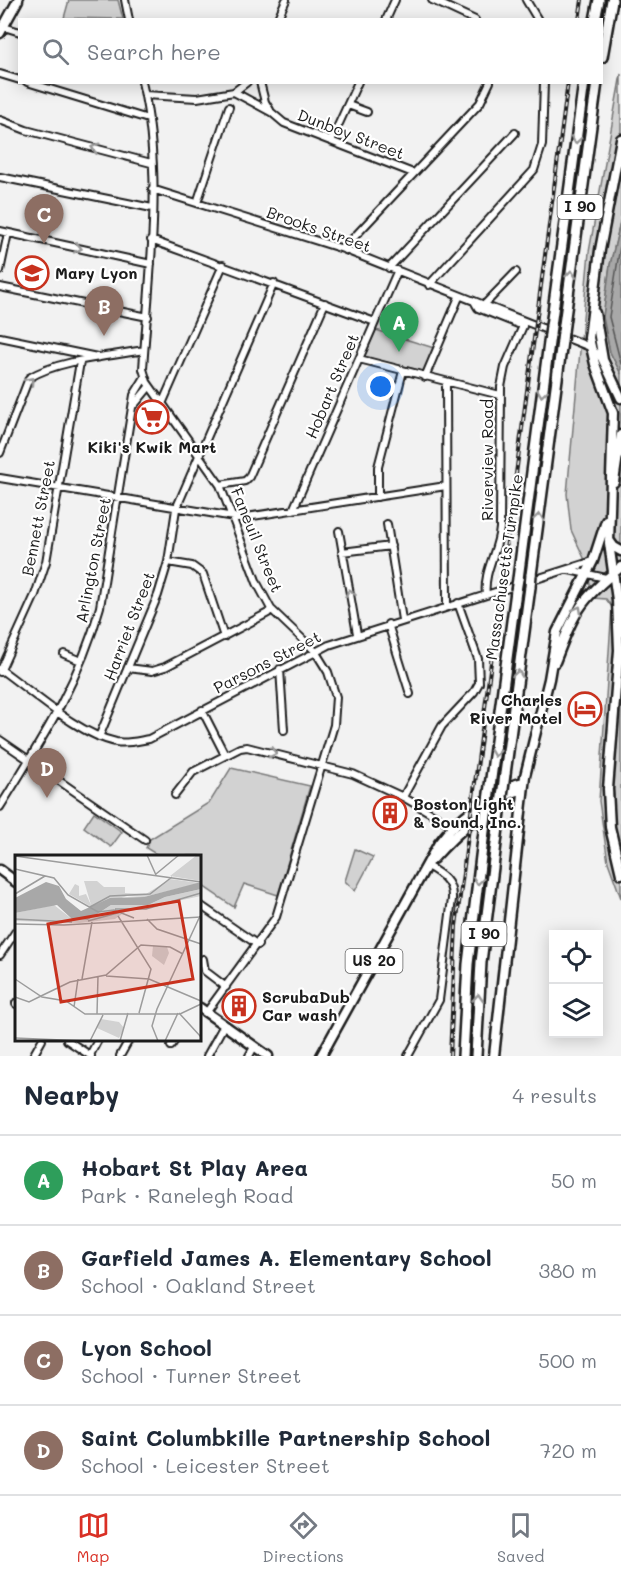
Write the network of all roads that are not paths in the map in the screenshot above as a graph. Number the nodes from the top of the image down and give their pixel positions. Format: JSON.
{"nodes":[{"id":1,"x":18,"y":0,"type":"edge"},
{"id":2,"x":125,"y":0,"type":"edge"},
{"id":3,"x":286,"y":0,"type":"edge"},
{"id":4,"x":394,"y":0,"type":"edge"},
{"id":5,"x":432,"y":0,"type":"edge"},
{"id":6,"x":526,"y":0,"type":"edge"},
{"id":7,"x":599,"y":0,"type":"edge"},
{"id":8,"x":612,"y":0,"type":"edge"},
{"id":9,"x":129,"y":18,"type":"edge"},
{"id":10,"x":278,"y":18,"type":"edge"},
{"id":11,"x":387,"y":18,"type":"edge"},
{"id":12,"x":471,"y":18,"type":"edge"},
{"id":13,"x":537,"y":18,"type":"edge"},
{"id":14,"x":595,"y":18,"type":"edge"},
{"id":15,"x":2,"y":30,"type":"edge"},
{"id":16,"x":18,"y":32,"type":"edge"},
{"id":17,"x":603,"y":51,"type":"edge"},
{"id":18,"x":0,"y":74,"type":"edge"},
{"id":19,"x":18,"y":79,"type":"edge"},
{"id":20,"x":34,"y":84,"type":"edge"},
{"id":21,"x":142,"y":84,"type":"edge"},
{"id":22,"x":244,"y":84,"type":"edge"},
{"id":23,"x":260,"y":84,"type":"edge"},
{"id":24,"x":357,"y":84,"type":"edge"},
{"id":25,"x":489,"y":84,"type":"edge"},
{"id":26,"x":544,"y":84,"type":"edge"},
{"id":27,"x":584,"y":84,"type":"edge"},
{"id":28,"x":597,"y":84,"type":"edge"},
{"id":29,"x":234,"y":92,"type":"junction"},
{"id":30,"x":145,"y":94,"type":"junction"},
{"id":31,"x":348,"y":105,"type":"junction"},
{"id":32,"x":229,"y":107,"type":"dead end"},
{"id":33,"x":271,"y":112,"type":"junction"},
{"id":34,"x":367,"y":112,"type":"dead end"},
{"id":35,"x":148,"y":119,"type":"junction"},
{"id":36,"x":0,"y":120,"type":"edge"},
{"id":37,"x":515,"y":133,"type":"dead end"},
{"id":38,"x":621,"y":139,"type":"edge"},
{"id":39,"x":331,"y":141,"type":"junction"},
{"id":40,"x":151,"y":163,"type":"junction"},
{"id":41,"x":413,"y":173,"type":"junction"},
{"id":42,"x":0,"y":177,"type":"edge"},
{"id":43,"x":152,"y":189,"type":"junction"},
{"id":44,"x":197,"y":203,"type":"junction"},
{"id":45,"x":152,"y":208,"type":"junction"},
{"id":46,"x":0,"y":231,"type":"edge"},
{"id":47,"x":8,"y":233,"type":"junction"},
{"id":48,"x":151,"y":240,"type":"junction"},
{"id":49,"x":343,"y":249,"type":"junction"},
{"id":50,"x":151,"y":264,"type":"junction"},
{"id":51,"x":223,"y":265,"type":"junction"},
{"id":52,"x":389,"y":268,"type":"junction"},
{"id":53,"x":0,"y":271,"type":"edge"},
{"id":54,"x":397,"y":272,"type":"junction"},
{"id":55,"x":516,"y":272,"type":"dead end"},
{"id":56,"x":596,"y":282,"type":"junction"},
{"id":57,"x":274,"y":283,"type":"junction"},
{"id":58,"x":429,"y":285,"type":"junction"},
{"id":59,"x":0,"y":286,"type":"edge"},
{"id":60,"x":459,"y":297,"type":"junction"},
{"id":61,"x":474,"y":302,"type":"junction"},
{"id":62,"x":325,"y":303,"type":"junction"},
{"id":63,"x":485,"y":304,"type":"junction"},
{"id":64,"x":148,"y":317,"type":"junction"},
{"id":65,"x":375,"y":322,"type":"junction"},
{"id":66,"x":523,"y":326,"type":"joint"},
{"id":67,"x":0,"y":337,"type":"edge"},
{"id":68,"x":590,"y":348,"type":"junction"},
{"id":69,"x":144,"y":350,"type":"junction"},
{"id":70,"x":101,"y":358,"type":"junction"},
{"id":71,"x":359,"y":359,"type":"junction"},
{"id":72,"x":603,"y":360,"type":"junction"},
{"id":73,"x":80,"y":362,"type":"junction"},
{"id":74,"x":403,"y":371,"type":"junction"},
{"id":75,"x":146,"y":377,"type":"junction"},
{"id":76,"x":426,"y":377,"type":"junction"},
{"id":77,"x":446,"y":382,"type":"junction"},
{"id":78,"x":148,"y":387,"type":"junction"},
{"id":79,"x":500,"y":395,"type":"junction"},
{"id":80,"x":621,"y":398,"type":"edge"},
{"id":81,"x":134,"y":404,"type":"junction"},
{"id":82,"x":162,"y":404,"type":"junction"},
{"id":83,"x":621,"y":435,"type":"edge"},
{"id":84,"x":0,"y":453,"type":"edge"},
{"id":85,"x":200,"y":456,"type":"junction"},
{"id":86,"x":619,"y":458,"type":"edge"},
{"id":87,"x":0,"y":478,"type":"edge"},
{"id":88,"x":220,"y":484,"type":"junction"},
{"id":89,"x":446,"y":486,"type":"junction"},
{"id":90,"x":59,"y":488,"type":"junction"},
{"id":91,"x":378,"y":497,"type":"junction"},
{"id":92,"x":118,"y":499,"type":"junction"},
{"id":93,"x":612,"y":501,"type":"junction"},
{"id":94,"x":176,"y":509,"type":"junction"},
{"id":95,"x":294,"y":510,"type":"junction"},
{"id":96,"x":232,"y":517,"type":"junction"},
{"id":97,"x":387,"y":524,"type":"dead end"},
{"id":98,"x":339,"y":531,"type":"dead end"},
{"id":99,"x":609,"y":539,"type":"junction"},
{"id":100,"x":391,"y":546,"type":"junction"},
{"id":101,"x":621,"y":551,"type":"edge"},
{"id":102,"x":342,"y":552,"type":"junction"},
{"id":103,"x":593,"y":561,"type":"junction"},
{"id":104,"x":168,"y":562,"type":"junction"},
{"id":105,"x":621,"y":567,"type":"edge"},
{"id":106,"x":565,"y":571,"type":"junction"},
{"id":107,"x":585,"y":574,"type":"junction"},
{"id":108,"x":609,"y":576,"type":"junction"},
{"id":109,"x":486,"y":595,"type":"junction"},
{"id":110,"x":458,"y":603,"type":"junction"},
{"id":111,"x":447,"y":606,"type":"junction"},
{"id":112,"x":272,"y":609,"type":"junction"},
{"id":113,"x":402,"y":620,"type":"junction"},
{"id":114,"x":388,"y":624,"type":"junction"},
{"id":115,"x":357,"y":634,"type":"junction"},
{"id":116,"x":224,"y":636,"type":"junction"},
{"id":117,"x":621,"y":640,"type":"edge"},
{"id":118,"x":618,"y":650,"type":"junction"},
{"id":119,"x":315,"y":651,"type":"junction"},
{"id":120,"x":64,"y":654,"type":"dead end"},
{"id":121,"x":81,"y":661,"type":"junction"},
{"id":122,"x":128,"y":668,"type":"junction"},
{"id":123,"x":280,"y":669,"type":"junction"},
{"id":124,"x":1,"y":671,"type":"edge"},
{"id":125,"x":549,"y":679,"type":"junction"},
{"id":126,"x":410,"y":694,"type":"dead end"},
{"id":127,"x":202,"y":710,"type":"junction"},
{"id":128,"x":60,"y":712,"type":"junction"},
{"id":129,"x":284,"y":730,"type":"dead end"},
{"id":130,"x":99,"y":737,"type":"junction"},
{"id":131,"x":0,"y":740,"type":"edge"},
{"id":132,"x":225,"y":755,"type":"junction"},
{"id":133,"x":30,"y":760,"type":"junction"},
{"id":134,"x":322,"y":764,"type":"junction"},
{"id":135,"x":523,"y":786,"type":"junction"},
{"id":136,"x":175,"y":795,"type":"dead end"},
{"id":137,"x":403,"y":797,"type":"junction"},
{"id":138,"x":0,"y":807,"type":"edge"},
{"id":139,"x":457,"y":829,"type":"junction"},
{"id":140,"x":145,"y":840,"type":"dead end"},
{"id":141,"x":427,"y":866,"type":"junction"},
{"id":142,"x":0,"y":870,"type":"edge"},
{"id":143,"x":621,"y":874,"type":"edge"},
{"id":144,"x":15,"y":881,"type":"edge"},
{"id":145,"x":201,"y":906,"type":"edge"},
{"id":146,"x":15,"y":932,"type":"edge"},
{"id":147,"x":258,"y":945,"type":"junction"},
{"id":148,"x":0,"y":955,"type":"edge"},
{"id":149,"x":203,"y":959,"type":"dead end"},
{"id":150,"x":226,"y":987,"type":"junction"},
{"id":151,"x":203,"y":1011,"type":"edge"},
{"id":152,"x":224,"y":1025,"type":"junction"},
{"id":153,"x":41,"y":1041,"type":"edge"},
{"id":154,"x":69,"y":1041,"type":"edge"},
{"id":155,"x":98,"y":1041,"type":"edge"},
{"id":156,"x":128,"y":1041,"type":"edge"},
{"id":157,"x":254,"y":1047,"type":"junction"},
{"id":158,"x":81,"y":1049,"type":"junction"},
{"id":159,"x":33,"y":1056,"type":"edge"},
{"id":160,"x":77,"y":1056,"type":"edge"},
{"id":161,"x":90,"y":1056,"type":"edge"},
{"id":162,"x":120,"y":1056,"type":"edge"},
{"id":163,"x":207,"y":1056,"type":"edge"},
{"id":164,"x":249,"y":1056,"type":"edge"},
{"id":165,"x":268,"y":1056,"type":"edge"},
{"id":166,"x":321,"y":1056,"type":"edge"},
{"id":167,"x":408,"y":1056,"type":"edge"},
{"id":168,"x":463,"y":1056,"type":"edge"},
{"id":169,"x":476,"y":1056,"type":"edge"},
{"id":170,"x":494,"y":1056,"type":"edge"}],
"edges":[{"from":1,"to":15,"type":"main road"},
{"from":2,"to":9,"type":"street"},
{"from":3,"to":10,"type":"street"},
{"from":4,"to":11,"type":"street"},
{"from":5,"to":12,"type":"street"},
{"from":6,"to":13,"type":"street"},
{"from":7,"to":14,"type":"highway"},
{"from":8,"to":17,"type":"highway"},
{"from":15,"to":16,"type":"street"},
{"from":18,"to":19,"type":"street"},
{"from":20,"to":35,"type":"street"},
{"from":21,"to":30,"type":"street","name":"Faneuil Street"},
{"from":22,"to":29,"type":"street"},
{"from":23,"to":33,"type":"street"},
{"from":24,"to":31,"type":"street"},
{"from":25,"to":41,"type":"street"},
{"from":26,"to":58,"type":"street"},
{"from":27,"to":168,"type":"highway","name":"Massachusetts Turnpike","number":"I 90","one_way":true,"bridge":true},
{"from":169,"to":28,"type":"highway","name":"Massachusetts Turnpike","number":"I 90","one_way":true,"bridge":true},
{"from":29,"to":30,"type":"street"},
{"from":29,"to":33,"type":"street","name":"Dunboy Street"},
{"from":30,"to":35,"type":"street","name":"Faneuil Street"},
{"from":31,"to":34,"type":"street"},
{"from":31,"to":39,"type":"street"},
{"from":32,"to":44,"type":"street"},
{"from":33,"to":39,"type":"street","name":"Dunboy Street"},
{"from":35,"to":40,"type":"street","name":"Faneuil Street"},
{"from":40,"to":36,"type":"street","one_way":true},
{"from":37,"to":52,"type":"street"},
{"from":38,"to":56,"type":"main road"},
{"from":39,"to":41,"type":"street","name":"Dunboy Street"},
{"from":40,"to":43,"type":"street","name":"Faneuil Street"},
{"from":41,"to":49,"type":"street"},
{"from":42,"to":45,"type":"street"},
{"from":43,"to":44,"type":"street","name":"Brooks Street"},
{"from":43,"to":45,"type":"street","name":"Faneuil Street"},
{"from":44,"to":49,"type":"street","name":"Brooks Street"},
{"from":45,"to":48,"type":"street","name":"Faneuil Street"},
{"from":46,"to":47,"type":"street"},
{"from":47,"to":50,"type":"street","one_way":true},
{"from":47,"to":53,"type":"street"},
{"from":48,"to":50,"type":"street","name":"Faneuil Street"},
{"from":48,"to":51,"type":"street"},
{"from":49,"to":52,"type":"street","name":"Brooks Street"},
{"from":50,"to":64,"type":"street","name":"Faneuil Street"},
{"from":51,"to":57,"type":"street"},
{"from":51,"to":82,"type":"street"},
{"from":52,"to":54,"type":"street","name":"Brooks Street"},
{"from":54,"to":58,"type":"street","name":"Brooks Street"},
{"from":54,"to":65,"type":"street","name":"Hobart Street"},
{"from":55,"to":63,"type":"street"},
{"from":56,"to":68,"type":"main road"},
{"from":56,"to":72,"type":"main road"},
{"from":57,"to":62,"type":"street"},
{"from":57,"to":85,"type":"street","name":"Harriet Street"},
{"from":58,"to":60,"type":"street","name":"Brooks Street"},
{"from":59,"to":64,"type":"street"},
{"from":60,"to":61,"type":"street","name":"Brooks Street"},
{"from":60,"to":76,"type":"street"},
{"from":61,"to":63,"type":"street","name":"Brooks Street"},
{"from":61,"to":66,"type":"street","name":"Brooks Street"},
{"from":62,"to":65,"type":"street"},
{"from":62,"to":88,"type":"street"},
{"from":63,"to":68,"type":"street","name":"Brooks Street"},
{"from":64,"to":69,"type":"street","name":"Faneuil Street"},
{"from":65,"to":71,"type":"street","name":"Hobart Street"},
{"from":66,"to":79,"type":"street","name":"Riverview Road"},
{"from":67,"to":70,"type":"street"},
{"from":68,"to":72,"type":"street","name":"Brooks Street"},
{"from":68,"to":93,"type":"main road"},
{"from":69,"to":70,"type":"street"},
{"from":69,"to":75,"type":"street","name":"Faneuil Street"},
{"from":70,"to":73,"type":"street"},
{"from":71,"to":74,"type":"street"},
{"from":71,"to":95,"type":"street","name":"Hobart Street"},
{"from":72,"to":80,"type":"main road"},
{"from":84,"to":73,"type":"street","one_way":true},
{"from":73,"to":90,"type":"street","name":"Bennett Street"},
{"from":74,"to":76,"type":"street"},
{"from":74,"to":91,"type":"street"},
{"from":75,"to":78,"type":"street","name":"Faneuil Street"},
{"from":75,"to":81,"type":"street","name":"Arlington Street"},
{"from":76,"to":77,"type":"street"},
{"from":77,"to":79,"type":"street"},
{"from":77,"to":89,"type":"street"},
{"from":78,"to":81,"type":"street","name":"Arlington Street"},
{"from":78,"to":82,"type":"street","name":"Faneuil Street"},
{"from":79,"to":109,"type":"street","name":"Riverview Road"},
{"from":81,"to":92,"type":"street","name":"Arlington Street"},
{"from":82,"to":85,"type":"street","name":"Faneuil Street"},
{"from":83,"to":86,"type":"main road"},
{"from":85,"to":88,"type":"street","name":"Faneuil Street"},
{"from":85,"to":94,"type":"street","name":"Harriet Street"},
{"from":86,"to":93,"type":"main road"},
{"from":87,"to":90,"type":"street"},
{"from":88,"to":96,"type":"street","name":"Faneuil Street"},
{"from":89,"to":91,"type":"street"},
{"from":89,"to":111,"type":"street"},
{"from":90,"to":92,"type":"street"},
{"from":90,"to":124,"type":"street","name":"Bennett Street"},
{"from":91,"to":95,"type":"street"},
{"from":92,"to":94,"type":"street"},
{"from":92,"to":121,"type":"street","name":"Arlington Street"},
{"from":93,"to":99,"type":"main road"},
{"from":93,"to":103,"type":"main road"},
{"from":94,"to":96,"type":"street"},
{"from":94,"to":104,"type":"street","name":"Harriet Street"},
{"from":95,"to":96,"type":"street"},
{"from":96,"to":112,"type":"street","name":"Faneuil Street"},
{"from":97,"to":100,"type":"street"},
{"from":98,"to":102,"type":"street"},
{"from":99,"to":101,"type":"main road"},
{"from":99,"to":108,"type":"main road"},
{"from":100,"to":102,"type":"street"},
{"from":100,"to":113,"type":"street"},
{"from":115,"to":102,"type":"street","one_way":true},
{"from":103,"to":106,"type":"street","name":"Parsons Street"},
{"from":103,"to":107,"type":"main road"},
{"from":104,"to":116,"type":"street"},
{"from":104,"to":122,"type":"street","name":"Harriet Street"},
{"from":105,"to":108,"type":"main road"},
{"from":106,"to":107,"type":"street","name":"Parsons Street"},
{"from":106,"to":109,"type":"street","name":"Parsons Street"},
{"from":107,"to":108,"type":"street","name":"Parsons Street"},
{"from":107,"to":125,"type":"main road"},
{"from":108,"to":118,"type":"main road"},
{"from":125,"to":108,"type":"main road","one_way":true},
{"from":109,"to":110,"type":"street","name":"Parsons Street"},
{"from":110,"to":111,"type":"street","name":"Parsons Street"},
{"from":110,"to":137,"type":"street"},
{"from":111,"to":113,"type":"street","name":"Parsons Street"},
{"from":112,"to":116,"type":"street"},
{"from":112,"to":119,"type":"street","name":"Faneuil Street"},
{"from":113,"to":114,"type":"street","name":"Parsons Street"},
{"from":114,"to":115,"type":"street","name":"Parsons Street"},
{"from":114,"to":126,"type":"street"},
{"from":115,"to":119,"type":"street","name":"Parsons Street"},
{"from":116,"to":122,"type":"street"},
{"from":117,"to":118,"type":"main road"},
{"from":118,"to":143,"type":"main road"},
{"from":119,"to":123,"type":"street","name":"Parsons Street"},
{"from":119,"to":134,"type":"street","name":"Faneuil Street"},
{"from":120,"to":121,"type":"street"},
{"from":121,"to":128,"type":"street","name":"Arlington Street"},
{"from":122,"to":130,"type":"street","name":"Harriet Street"},
{"from":123,"to":127,"type":"street","name":"Parsons Street"},
{"from":123,"to":129,"type":"street"},
{"from":124,"to":128,"type":"street","name":"Parsons Street"},
{"from":125,"to":135,"type":"main road"},
{"from":127,"to":130,"type":"street","name":"Parsons Street"},
{"from":127,"to":132,"type":"street"},
{"from":128,"to":130,"type":"street","name":"Parsons Street"},
{"from":128,"to":133,"type":"street","name":"Arlington Street"},
{"from":131,"to":133,"type":"street"},
{"from":132,"to":134,"type":"street","one_way":true},
{"from":132,"to":136,"type":"street"},
{"from":133,"to":138,"type":"street","name":"Arlington Street"},
{"from":133,"to":140,"type":"street"},
{"from":134,"to":137,"type":"street"},
{"from":134,"to":147,"type":"street","name":"Faneuil Street"},
{"from":135,"to":139,"type":"main road","number":"US 20"},
{"from":135,"to":170,"type":"main road"},
{"from":137,"to":139,"type":"street"},
{"from":139,"to":141,"type":"main road","number":"US 20"},
{"from":141,"to":166,"type":"main road","number":"US 20"},
{"from":141,"to":167,"type":"street"},
{"from":142,"to":144,"type":"main road"},
{"from":145,"to":147,"type":"street"},
{"from":146,"to":148,"type":"street"},
{"from":147,"to":150,"type":"street","name":"Faneuil Street"},
{"from":149,"to":150,"type":"street"},
{"from":150,"to":151,"type":"street","name":"Faneuil Street"},
{"from":151,"to":152,"type":"main road"},
{"from":152,"to":157,"type":"main road"},
{"from":152,"to":163,"type":"street"},
{"from":153,"to":159,"type":"street"},
{"from":154,"to":158,"type":"street"},
{"from":155,"to":161,"type":"street"},
{"from":156,"to":162,"type":"street"},
{"from":157,"to":164,"type":"street"},
{"from":157,"to":165,"type":"main road"},
{"from":158,"to":160,"type":"street"},
{"from":158,"to":161,"type":"street"}]}
